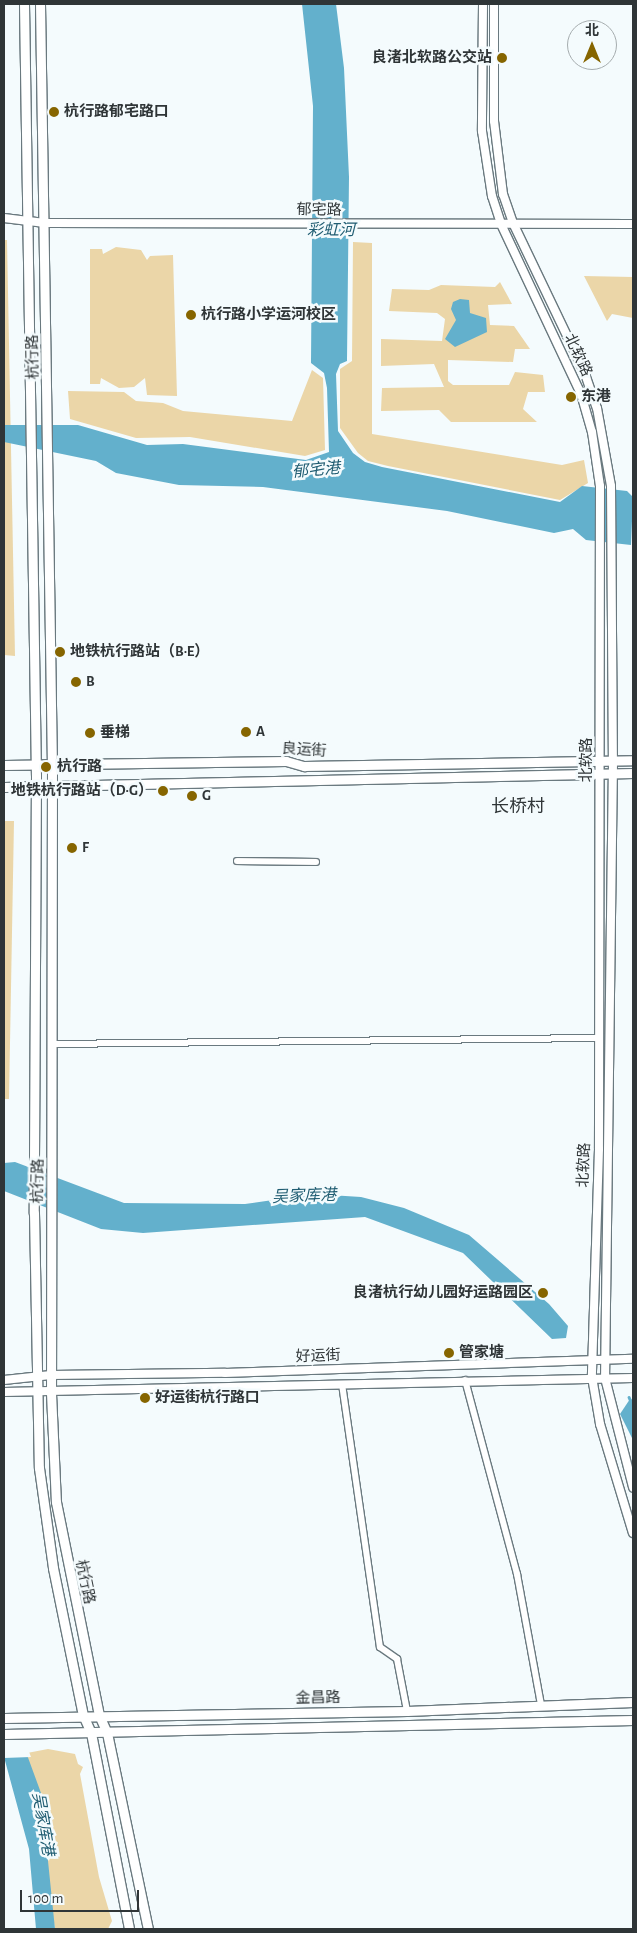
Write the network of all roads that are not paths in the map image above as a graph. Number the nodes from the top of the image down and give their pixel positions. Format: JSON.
{"nodes":[{"id":1,"x":24,"y":4,"type":"edge"},
{"id":2,"x":40,"y":4,"type":"edge"},
{"id":3,"x":483,"y":4,"type":"edge"},
{"id":4,"x":494,"y":4,"type":"edge"},
{"id":5,"x":4,"y":218,"type":"edge"},
{"id":6,"x":28,"y":222,"type":"junction"},
{"id":7,"x":45,"y":223,"type":"junction"},
{"id":8,"x":513,"y":223,"type":"junction"},
{"id":9,"x":501,"y":224,"type":"junction"},
{"id":10,"x":633,"y":224,"type":"edge"},
{"id":11,"x":601,"y":760,"type":"junction"},
{"id":12,"x":633,"y":760,"type":"edge"},
{"id":13,"x":612,"y":761,"type":"junction"},
{"id":14,"x":4,"y":765,"type":"edge"},
{"id":15,"x":36,"y":767,"type":"junction"},
{"id":16,"x":52,"y":767,"type":"junction"},
{"id":17,"x":601,"y":773,"type":"junction"},
{"id":18,"x":633,"y":773,"type":"edge"},
{"id":19,"x":612,"y":774,"type":"junction"},
{"id":20,"x":36,"y":786,"type":"junction"},
{"id":21,"x":4,"y":787,"type":"edge"},
{"id":22,"x":52,"y":787,"type":"junction"},
{"id":23,"x":237,"y":861,"type":"dead end"},
{"id":24,"x":316,"y":862,"type":"dead end"},
{"id":25,"x":599,"y":1038,"type":"junction"},
{"id":26,"x":52,"y":1044,"type":"junction"},
{"id":27,"x":633,"y":1359,"type":"edge"},
{"id":28,"x":592,"y":1360,"type":"junction"},
{"id":29,"x":605,"y":1360,"type":"junction"},
{"id":30,"x":50,"y":1375,"type":"junction"},
{"id":31,"x":592,"y":1377,"type":"junction"},
{"id":32,"x":606,"y":1378,"type":"junction"},
{"id":33,"x":633,"y":1378,"type":"edge"},
{"id":34,"x":35,"y":1379,"type":"junction"},
{"id":35,"x":4,"y":1380,"type":"edge"},
{"id":36,"x":465,"y":1380,"type":"junction"},
{"id":37,"x":342,"y":1384,"type":"junction"},
{"id":38,"x":4,"y":1392,"type":"edge"},
{"id":39,"x":36,"y":1392,"type":"junction"},
{"id":40,"x":50,"y":1393,"type":"junction"},
{"id":41,"x":633,"y":1487,"type":"edge"},
{"id":42,"x":633,"y":1534,"type":"edge"},
{"id":43,"x":633,"y":1702,"type":"edge"},
{"id":44,"x":541,"y":1705,"type":"junction"},
{"id":45,"x":407,"y":1711,"type":"junction"},
{"id":46,"x":83,"y":1715,"type":"junction"},
{"id":47,"x":99,"y":1715,"type":"junction"},
{"id":48,"x":4,"y":1718,"type":"edge"},
{"id":49,"x":633,"y":1720,"type":"edge"},
{"id":50,"x":91,"y":1733,"type":"junction"},
{"id":51,"x":107,"y":1733,"type":"junction"},
{"id":52,"x":4,"y":1734,"type":"edge"},
{"id":53,"x":129,"y":1929,"type":"edge"},
{"id":54,"x":148,"y":1929,"type":"edge"}],
"edges":[{"from":1,"to":6,"type":"main road","name":"杭行路"},
{"from":2,"to":7,"type":"main road","name":"杭行路"},
{"from":3,"to":9,"type":"street","name":"北软路"},
{"from":4,"to":8,"type":"street","name":"北软路"},
{"from":5,"to":6,"type":"street","name":"郁宅路"},
{"from":6,"to":7,"type":"street","name":"郁宅路"},
{"from":6,"to":15,"type":"main road","name":"杭行路"},
{"from":7,"to":9,"type":"street","name":"郁宅路"},
{"from":7,"to":16,"type":"main road","name":"杭行路"},
{"from":8,"to":9,"type":"street","name":"郁宅路"},
{"from":8,"to":10,"type":"street","name":"郁宅路"},
{"from":8,"to":13,"type":"street","name":"北软路"},
{"from":9,"to":11,"type":"street","name":"北软路"},
{"from":11,"to":13,"type":"main road","name":"良运街"},
{"from":11,"to":16,"type":"main road","name":"良运街"},
{"from":11,"to":17,"type":"street","name":"北软路"},
{"from":12,"to":13,"type":"main road","name":"良运街"},
{"from":13,"to":19,"type":"street","name":"北软路"},
{"from":14,"to":15,"type":"main road","name":"良运街"},
{"from":15,"to":16,"type":"main road","name":"良运街"},
{"from":15,"to":20,"type":"main road","name":"杭行路"},
{"from":16,"to":22,"type":"main road","name":"杭行路"},
{"from":17,"to":19,"type":"main road","name":"良运街"},
{"from":17,"to":22,"type":"main road","name":"良运街"},
{"from":17,"to":25,"type":"street","name":"北软路"},
{"from":18,"to":19,"type":"main road","name":"良运街"},
{"from":19,"to":29,"type":"street","name":"北软路"},
{"from":20,"to":21,"type":"main road","name":"良运街"},
{"from":20,"to":22,"type":"main road","name":"良运街"},
{"from":20,"to":34,"type":"main road","name":"杭行路"},
{"from":22,"to":26,"type":"main road","name":"杭行路"},
{"from":23,"to":24,"type":"street"},
{"from":25,"to":26,"type":"street"},
{"from":25,"to":28,"type":"street","name":"北软路"},
{"from":26,"to":30,"type":"main road","name":"杭行路"},
{"from":27,"to":29,"type":"street","name":"好运街"},
{"from":28,"to":29,"type":"street","name":"好运街"},
{"from":28,"to":30,"type":"street","name":"好运街"},
{"from":28,"to":31,"type":"street","name":"北软路"},
{"from":29,"to":32,"type":"street","name":"北软路"},
{"from":30,"to":34,"type":"street","name":"好运街"},
{"from":30,"to":40,"type":"main road","name":"杭行路"},
{"from":31,"to":32,"type":"street","name":"好运街"},
{"from":31,"to":36,"type":"street","name":"好运街"},
{"from":31,"to":42,"type":"street","name":"北软路"},
{"from":32,"to":33,"type":"street","name":"好运街"},
{"from":32,"to":41,"type":"street","name":"北软路"},
{"from":34,"to":35,"type":"street","name":"好运街"},
{"from":34,"to":39,"type":"main road","name":"杭行路"},
{"from":36,"to":37,"type":"street","name":"好运街"},
{"from":36,"to":44,"type":"street"},
{"from":37,"to":40,"type":"street","name":"好运街"},
{"from":37,"to":45,"type":"street"},
{"from":38,"to":39,"type":"street","name":"好运街"},
{"from":39,"to":40,"type":"street","name":"好运街"},
{"from":39,"to":46,"type":"main road","name":"杭行路"},
{"from":40,"to":47,"type":"main road","name":"杭行路"},
{"from":43,"to":44,"type":"main road","name":"金昌路"},
{"from":44,"to":45,"type":"main road","name":"金昌路"},
{"from":45,"to":47,"type":"main road","name":"金昌路"},
{"from":46,"to":47,"type":"main road","name":"金昌路"},
{"from":46,"to":48,"type":"main road","name":"金昌路"},
{"from":46,"to":50,"type":"main road","name":"杭行路"},
{"from":47,"to":51,"type":"main road","name":"杭行路"},
{"from":49,"to":51,"type":"main road","name":"金昌路"},
{"from":50,"to":51,"type":"main road","name":"金昌路"},
{"from":50,"to":52,"type":"main road","name":"金昌路"},
{"from":50,"to":53,"type":"main road","name":"杭行路"},
{"from":51,"to":54,"type":"main road","name":"杭行路"}]}
